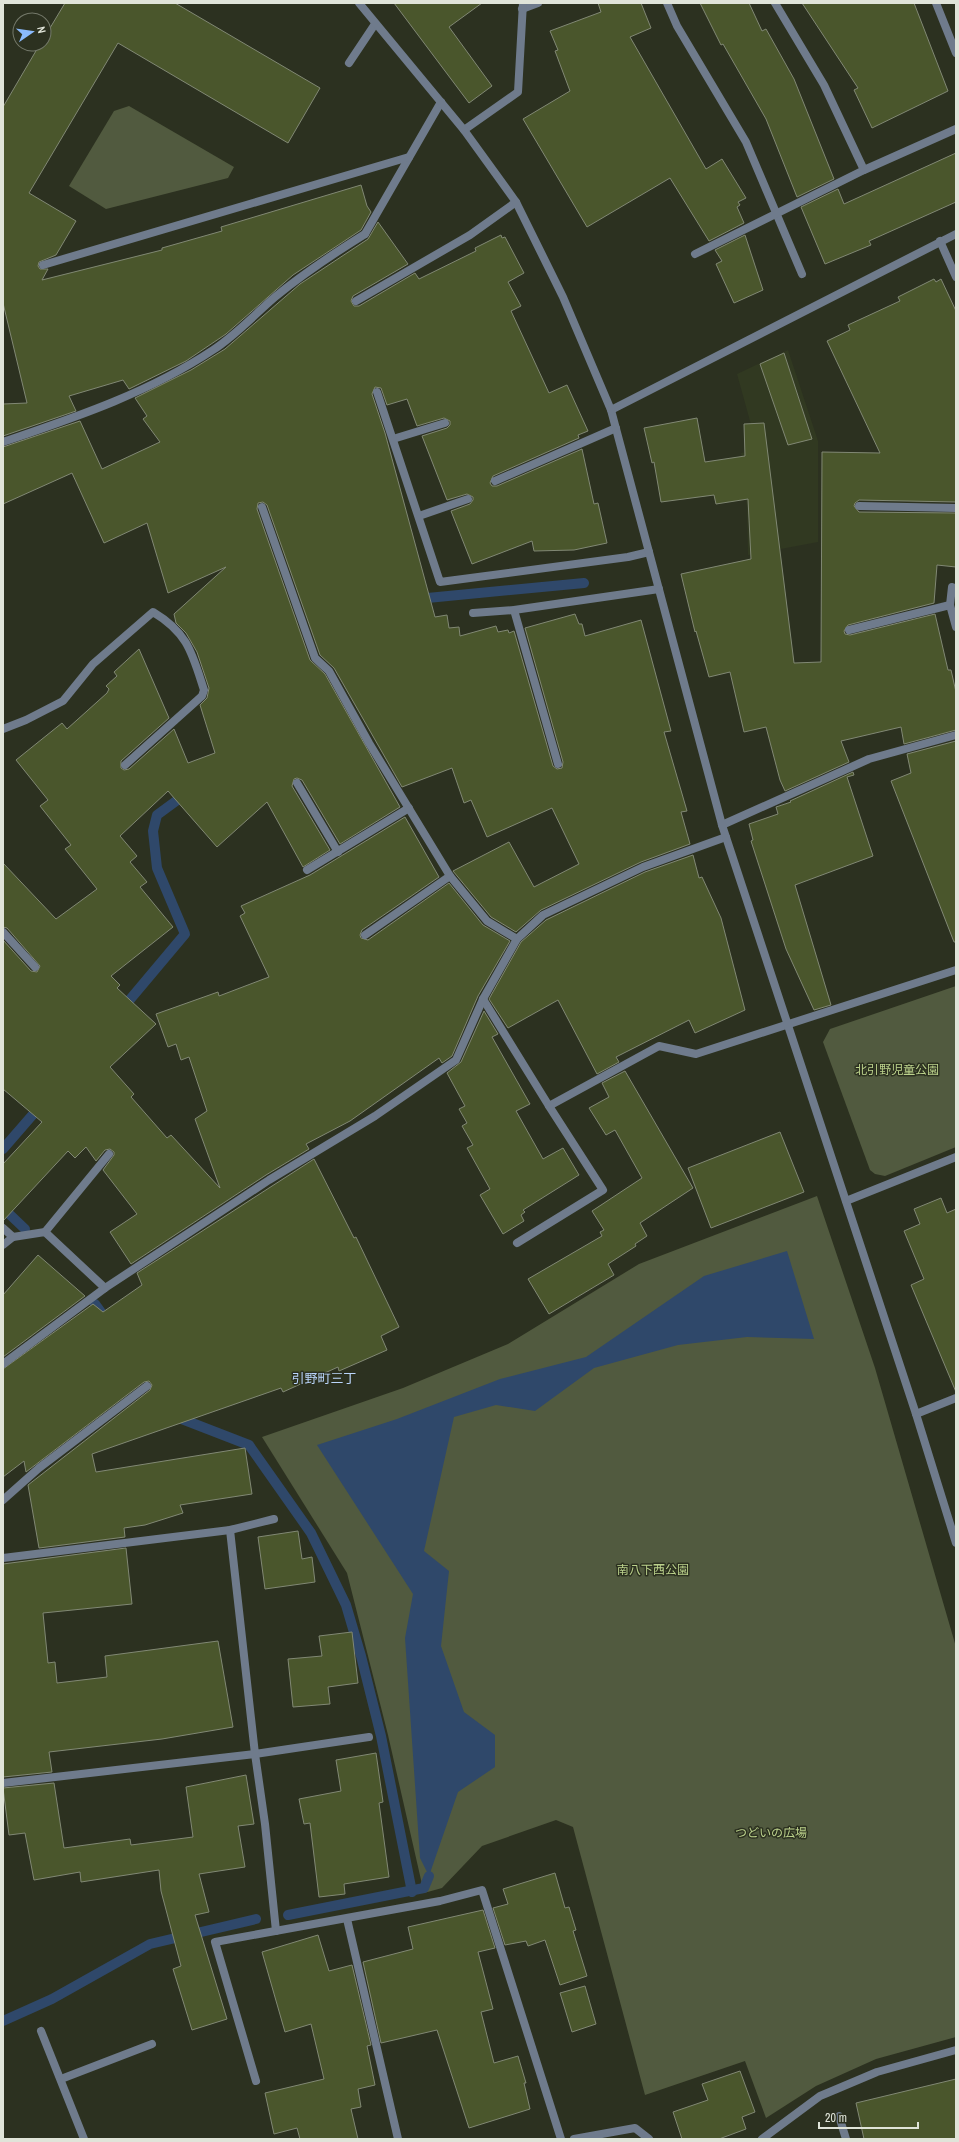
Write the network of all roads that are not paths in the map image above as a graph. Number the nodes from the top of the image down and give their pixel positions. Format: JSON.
{"nodes":[{"id":1,"x":359,"y":3,"type":"edge"},
{"id":2,"x":538,"y":3,"type":"edge"},
{"id":3,"x":667,"y":3,"type":"edge"},
{"id":4,"x":775,"y":3,"type":"edge"},
{"id":5,"x":936,"y":3,"type":"edge"},
{"id":6,"x":522,"y":6,"type":"edge"},
{"id":7,"x":375,"y":24,"type":"junction"},
{"id":8,"x":956,"y":53,"type":"edge"},
{"id":9,"x":349,"y":63,"type":"dead end"},
{"id":10,"x":441,"y":102,"type":"junction"},
{"id":11,"x":956,"y":129,"type":"edge"},
{"id":12,"x":464,"y":130,"type":"junction"},
{"id":13,"x":409,"y":157,"type":"junction"},
{"id":14,"x":864,"y":170,"type":"junction"},
{"id":15,"x":516,"y":202,"type":"junction"},
{"id":16,"x":775,"y":213,"type":"junction"},
{"id":17,"x":956,"y":234,"type":"edge"},
{"id":18,"x":940,"y":241,"type":"junction"},
{"id":19,"x":694,"y":254,"type":"dead end"},
{"id":20,"x":43,"y":265,"type":"dead end"},
{"id":21,"x":802,"y":274,"type":"dead end"},
{"id":22,"x":956,"y":277,"type":"edge"},
{"id":23,"x":356,"y":301,"type":"dead end"},
{"id":24,"x":377,"y":392,"type":"dead end"},
{"id":25,"x":611,"y":410,"type":"junction"},
{"id":26,"x":445,"y":423,"type":"dead end"},
{"id":27,"x":616,"y":428,"type":"junction"},
{"id":28,"x":393,"y":439,"type":"junction"},
{"id":29,"x":3,"y":442,"type":"edge"},
{"id":30,"x":495,"y":481,"type":"dead end"},
{"id":31,"x":468,"y":499,"type":"dead end"},
{"id":32,"x":859,"y":506,"type":"dead end"},
{"id":33,"x":262,"y":507,"type":"dead end"},
{"id":34,"x":956,"y":508,"type":"edge"},
{"id":35,"x":418,"y":516,"type":"junction"},
{"id":36,"x":649,"y":552,"type":"junction"},
{"id":37,"x":952,"y":587,"type":"dead end"},
{"id":38,"x":659,"y":589,"type":"junction"},
{"id":39,"x":950,"y":605,"type":"junction"},
{"id":40,"x":514,"y":610,"type":"junction"},
{"id":41,"x":473,"y":613,"type":"dead end"},
{"id":42,"x":956,"y":627,"type":"edge"},
{"id":43,"x":849,"y":630,"type":"dead end"},
{"id":44,"x":3,"y":729,"type":"edge"},
{"id":45,"x":956,"y":736,"type":"edge"},
{"id":46,"x":558,"y":764,"type":"dead end"},
{"id":47,"x":125,"y":765,"type":"dead end"},
{"id":48,"x":297,"y":783,"type":"dead end"},
{"id":49,"x":409,"y":808,"type":"junction"},
{"id":50,"x":722,"y":825,"type":"junction"},
{"id":51,"x":726,"y":837,"type":"junction"},
{"id":52,"x":338,"y":852,"type":"junction"},
{"id":53,"x":307,"y":870,"type":"dead end"},
{"id":54,"x":450,"y":876,"type":"junction"},
{"id":55,"x":3,"y":932,"type":"edge"},
{"id":56,"x":365,"y":935,"type":"dead end"},
{"id":57,"x":517,"y":939,"type":"junction"},
{"id":58,"x":35,"y":967,"type":"dead end"},
{"id":59,"x":956,"y":970,"type":"edge"},
{"id":60,"x":483,"y":999,"type":"junction"},
{"id":61,"x":788,"y":1025,"type":"junction"},
{"id":62,"x":549,"y":1106,"type":"junction"},
{"id":63,"x":109,"y":1154,"type":"dead end"},
{"id":64,"x":956,"y":1157,"type":"edge"},
{"id":65,"x":846,"y":1201,"type":"junction"},
{"id":66,"x":3,"y":1228,"type":"edge"},
{"id":67,"x":45,"y":1232,"type":"junction"},
{"id":68,"x":13,"y":1237,"type":"junction"},
{"id":69,"x":517,"y":1243,"type":"dead end"},
{"id":70,"x":3,"y":1245,"type":"edge"},
{"id":71,"x":105,"y":1288,"type":"junction"},
{"id":72,"x":3,"y":1364,"type":"edge"},
{"id":73,"x":147,"y":1386,"type":"dead end"},
{"id":74,"x":956,"y":1398,"type":"edge"},
{"id":75,"x":916,"y":1414,"type":"junction"},
{"id":76,"x":3,"y":1500,"type":"edge"},
{"id":77,"x":274,"y":1519,"type":"dead end"},
{"id":78,"x":230,"y":1530,"type":"junction"},
{"id":79,"x":956,"y":1543,"type":"edge"},
{"id":80,"x":3,"y":1558,"type":"edge"},
{"id":81,"x":369,"y":1737,"type":"dead end"},
{"id":82,"x":255,"y":1754,"type":"junction"},
{"id":83,"x":3,"y":1783,"type":"edge"},
{"id":84,"x":347,"y":1919,"type":"junction"},
{"id":85,"x":276,"y":1931,"type":"junction"},
{"id":86,"x":41,"y":2031,"type":"dead end"},
{"id":87,"x":152,"y":2044,"type":"dead end"},
{"id":88,"x":956,"y":2050,"type":"edge"},
{"id":89,"x":61,"y":2079,"type":"junction"},
{"id":90,"x":256,"y":2081,"type":"dead end"},
{"id":91,"x":839,"y":2116,"type":"dead end"},
{"id":92,"x":84,"y":2139,"type":"edge"},
{"id":93,"x":398,"y":2139,"type":"edge"},
{"id":94,"x":561,"y":2139,"type":"edge"},
{"id":95,"x":574,"y":2139,"type":"edge"},
{"id":96,"x":649,"y":2139,"type":"edge"},
{"id":97,"x":762,"y":2139,"type":"edge"},
{"id":98,"x":846,"y":2139,"type":"edge"}],
"edges":[{"from":1,"to":7,"type":"street"},
{"from":2,"to":6,"type":"street"},
{"from":3,"to":16,"type":"street"},
{"from":4,"to":14,"type":"street"},
{"from":5,"to":8,"type":"street"},
{"from":6,"to":12,"type":"street"},
{"from":7,"to":9,"type":"street"},
{"from":7,"to":10,"type":"street"},
{"from":10,"to":12,"type":"street"},
{"from":10,"to":13,"type":"street"},
{"from":11,"to":14,"type":"street"},
{"from":12,"to":15,"type":"street"},
{"from":13,"to":20,"type":"street"},
{"from":13,"to":29,"type":"street"},
{"from":14,"to":16,"type":"street"},
{"from":15,"to":23,"type":"street"},
{"from":15,"to":25,"type":"street"},
{"from":16,"to":19,"type":"street"},
{"from":16,"to":21,"type":"street"},
{"from":17,"to":18,"type":"street"},
{"from":18,"to":22,"type":"street"},
{"from":18,"to":25,"type":"street"},
{"from":24,"to":28,"type":"street"},
{"from":25,"to":27,"type":"street"},
{"from":26,"to":28,"type":"street"},
{"from":27,"to":30,"type":"street"},
{"from":27,"to":36,"type":"street"},
{"from":28,"to":35,"type":"street"},
{"from":31,"to":35,"type":"street"},
{"from":32,"to":34,"type":"street"},
{"from":33,"to":49,"type":"street"},
{"from":35,"to":36,"type":"street"},
{"from":36,"to":38,"type":"street"},
{"from":37,"to":39,"type":"street"},
{"from":38,"to":40,"type":"street"},
{"from":38,"to":50,"type":"street"},
{"from":39,"to":42,"type":"street"},
{"from":39,"to":43,"type":"street"},
{"from":40,"to":41,"type":"street"},
{"from":40,"to":46,"type":"street"},
{"from":44,"to":47,"type":"street"},
{"from":45,"to":50,"type":"street"},
{"from":48,"to":52,"type":"street"},
{"from":49,"to":52,"type":"street"},
{"from":49,"to":54,"type":"street"},
{"from":50,"to":51,"type":"street"},
{"from":51,"to":57,"type":"street"},
{"from":51,"to":61,"type":"street"},
{"from":52,"to":53,"type":"street"},
{"from":54,"to":56,"type":"street"},
{"from":54,"to":57,"type":"street"},
{"from":55,"to":58,"type":"street"},
{"from":57,"to":60,"type":"street"},
{"from":59,"to":61,"type":"street"},
{"from":60,"to":62,"type":"street"},
{"from":60,"to":71,"type":"street"},
{"from":61,"to":62,"type":"street"},
{"from":61,"to":65,"type":"street"},
{"from":62,"to":69,"type":"street"},
{"from":63,"to":67,"type":"street"},
{"from":64,"to":65,"type":"street"},
{"from":65,"to":75,"type":"street"},
{"from":66,"to":68,"type":"street"},
{"from":67,"to":68,"type":"street"},
{"from":67,"to":71,"type":"street"},
{"from":68,"to":70,"type":"street"},
{"from":71,"to":72,"type":"street"},
{"from":73,"to":76,"type":"street"},
{"from":74,"to":75,"type":"street"},
{"from":75,"to":79,"type":"street"},
{"from":77,"to":78,"type":"street"},
{"from":78,"to":80,"type":"street"},
{"from":78,"to":82,"type":"street"},
{"from":81,"to":82,"type":"street"},
{"from":82,"to":83,"type":"street"},
{"from":82,"to":85,"type":"street"},
{"from":84,"to":85,"type":"street"},
{"from":84,"to":93,"type":"street"},
{"from":84,"to":94,"type":"street"},
{"from":85,"to":90,"type":"street"},
{"from":86,"to":89,"type":"street"},
{"from":87,"to":89,"type":"street"},
{"from":88,"to":97,"type":"street"},
{"from":89,"to":92,"type":"street"},
{"from":91,"to":98,"type":"street"},
{"from":95,"to":96,"type":"street"}]}
